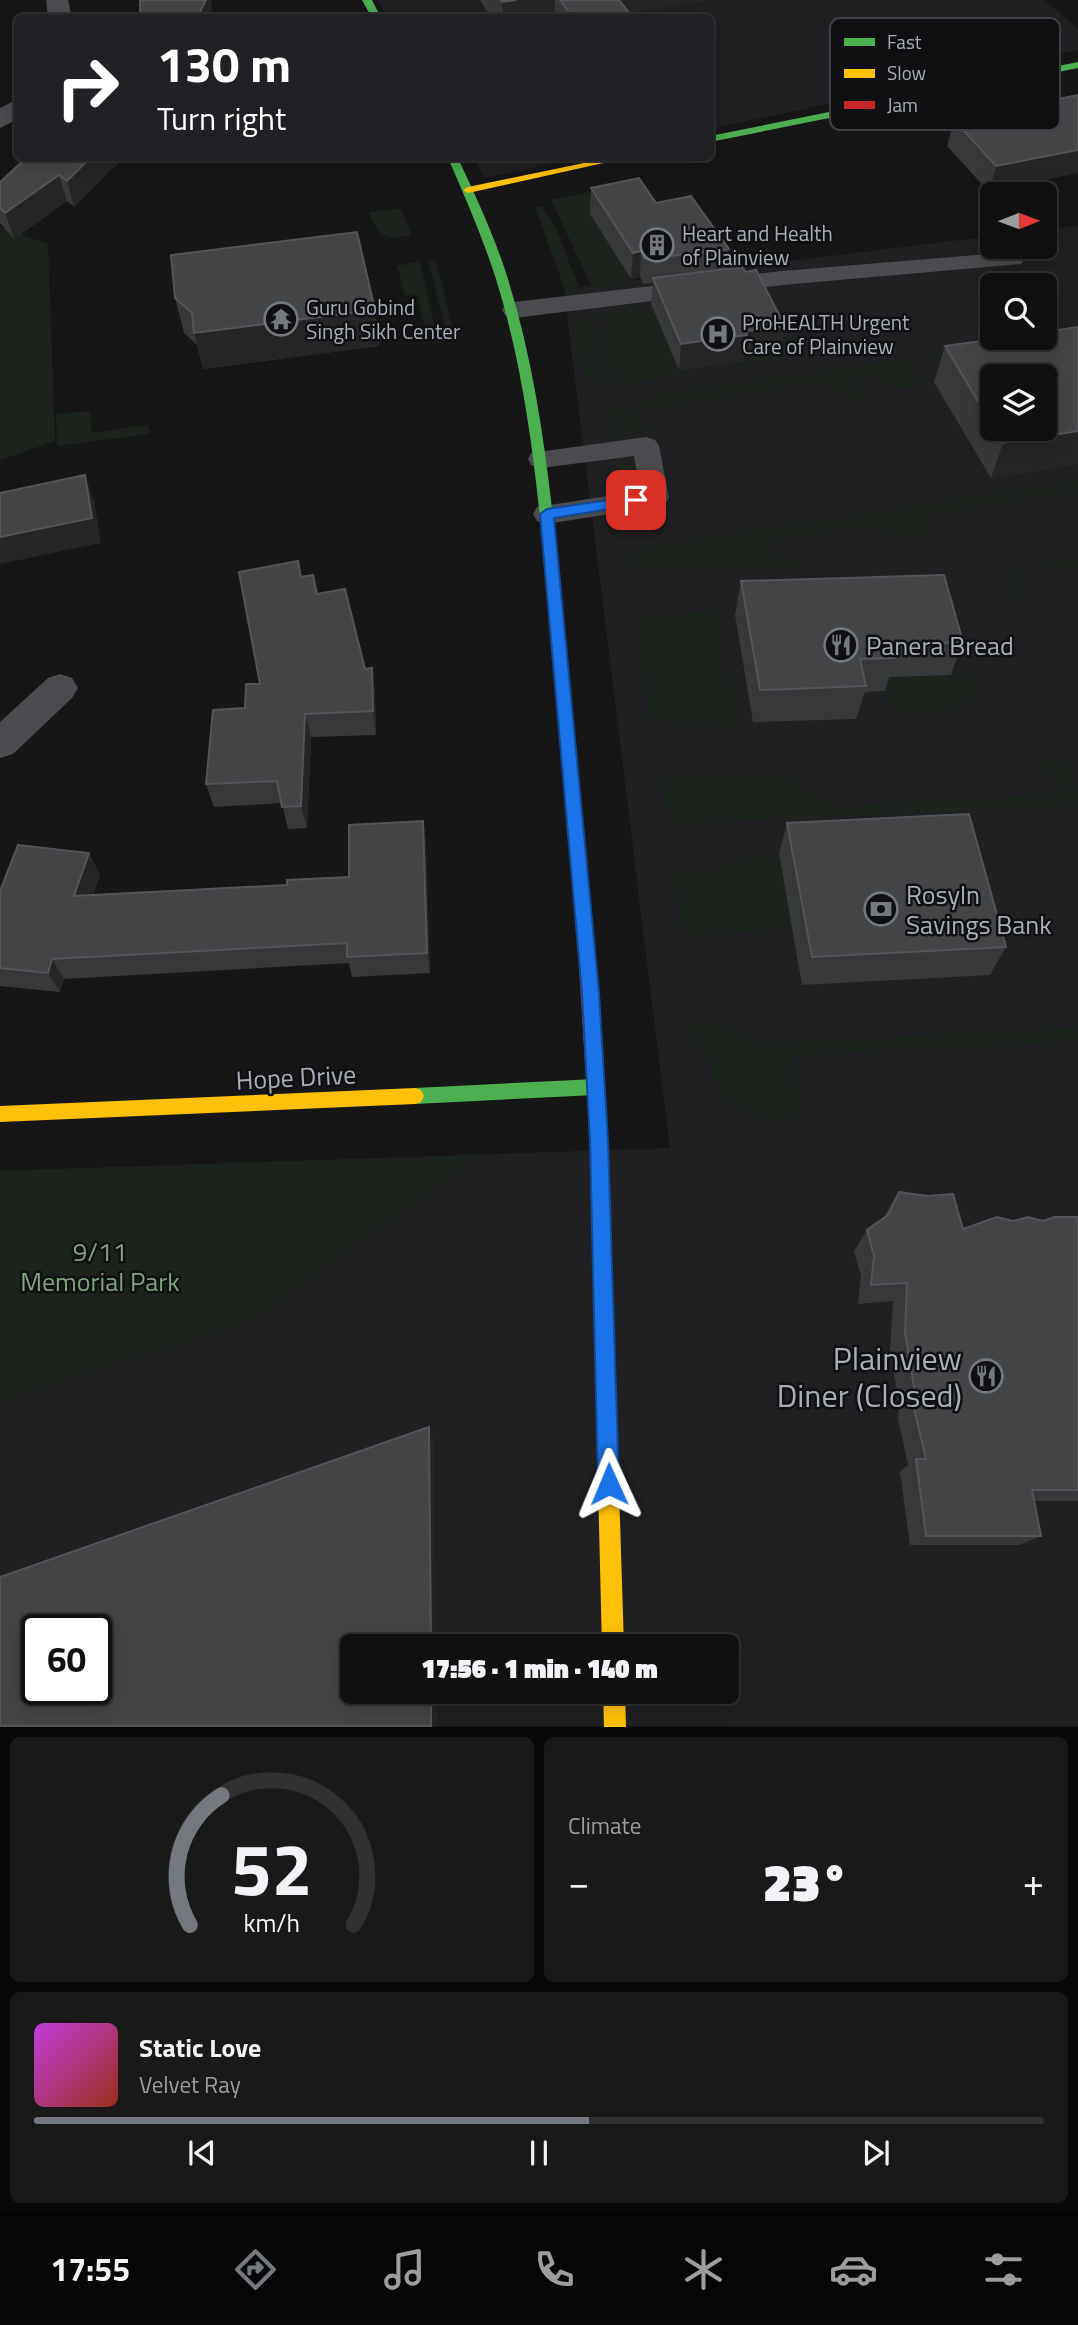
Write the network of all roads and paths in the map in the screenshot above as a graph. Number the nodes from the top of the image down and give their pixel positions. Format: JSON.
{"nodes":[{"id":1,"x":1078,"y":65,"type":"edge"},
{"id":2,"x":1060,"y":69,"type":"edge"},
{"id":3,"x":14,"y":109,"type":"edge"},
{"id":4,"x":830,"y":115,"type":"edge"},
{"id":5,"x":0,"y":120,"type":"edge"},
{"id":6,"x":714,"y":138,"type":"edge"},
{"id":7,"x":454,"y":161,"type":"edge"},
{"id":8,"x":607,"y":161,"type":"edge"},
{"id":9,"x":468,"y":190,"type":"junction"},
{"id":10,"x":1013,"y":259,"type":"dead end"},
{"id":11,"x":514,"y":310,"type":"junction"},
{"id":12,"x":541,"y":459,"type":"junction"},
{"id":13,"x":547,"y":514,"type":"junction"},
{"id":14,"x":61,"y":688,"type":"dead end"},
{"id":15,"x":0,"y":744,"type":"edge"},
{"id":16,"x":595,"y":1087,"type":"junction"},
{"id":17,"x":0,"y":1114,"type":"edge"},
{"id":18,"x":613,"y":1634,"type":"edge"},
{"id":19,"x":614,"y":1704,"type":"edge"},
{"id":20,"x":615,"y":1727,"type":"edge"}],
"edges":[{"from":1,"to":2,"type":"main road"},
{"from":3,"to":5,"type":"street"},
{"from":4,"to":6,"type":"main road"},
{"from":7,"to":9,"type":"main road"},
{"from":8,"to":9,"type":"main road"},
{"from":9,"to":11,"type":"main road"},
{"from":10,"to":11,"type":"lane"},
{"from":11,"to":12,"type":"main road"},
{"from":12,"to":13,"type":"main road"},
{"from":12,"to":13,"type":"lane"},
{"from":13,"to":16,"type":"main road"},
{"from":14,"to":15,"type":"street"},
{"from":16,"to":17,"type":"main road","name":"Hope Drive"},
{"from":16,"to":18,"type":"main road"},
{"from":19,"to":20,"type":"main road"}]}
